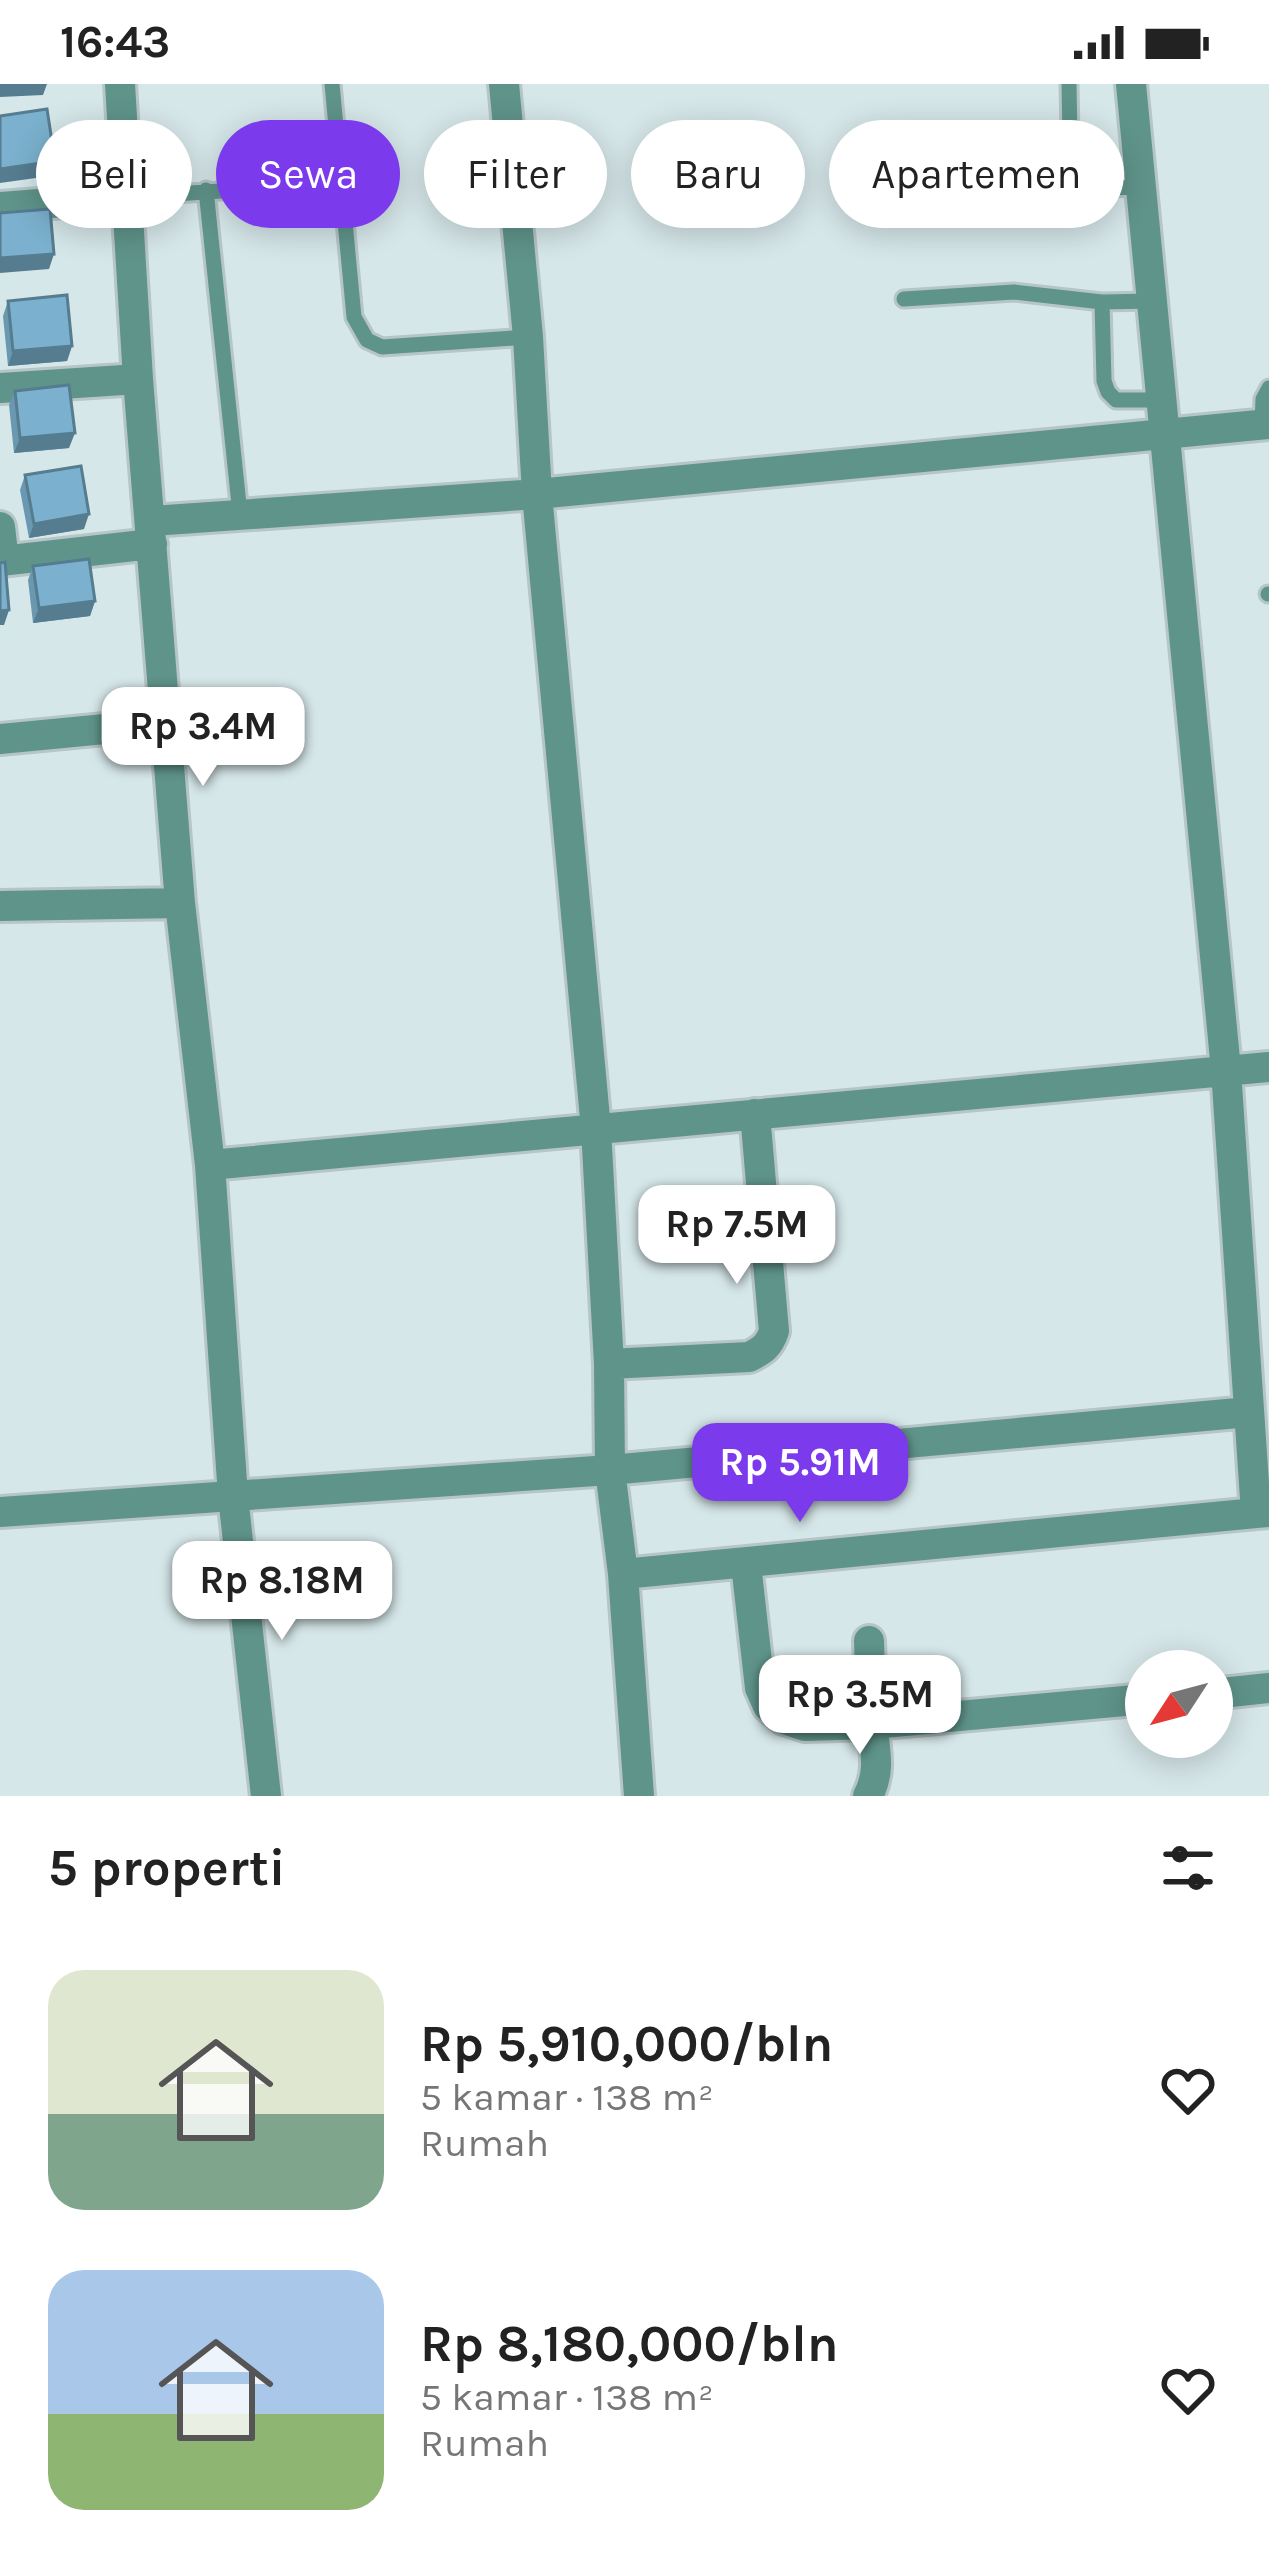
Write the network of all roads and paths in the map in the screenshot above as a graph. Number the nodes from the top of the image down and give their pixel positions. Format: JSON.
{"nodes":[{"id":1,"x":121,"y":84,"type":"edge"},
{"id":2,"x":332,"y":84,"type":"edge"},
{"id":3,"x":504,"y":84,"type":"edge"},
{"id":4,"x":1069,"y":84,"type":"edge"},
{"id":5,"x":1132,"y":84,"type":"edge"},
{"id":6,"x":123,"y":120,"type":"edge"},
{"id":7,"x":336,"y":120,"type":"edge"},
{"id":8,"x":1070,"y":120,"type":"edge"},
{"id":9,"x":1142,"y":187,"type":"junction"},
{"id":10,"x":1124,"y":188,"type":"edge"},
{"id":11,"x":216,"y":189,"type":"edge"},
{"id":12,"x":206,"y":190,"type":"junction"},
{"id":13,"x":192,"y":191,"type":"edge"},
{"id":14,"x":36,"y":203,"type":"edge"},
{"id":15,"x":0,"y":206,"type":"edge"},
{"id":16,"x":130,"y":228,"type":"edge"},
{"id":17,"x":347,"y":228,"type":"edge"},
{"id":18,"x":904,"y":298,"type":"dead end"},
{"id":19,"x":1152,"y":301,"type":"junction"},
{"id":20,"x":1102,"y":302,"type":"junction"},
{"id":21,"x":528,"y":337,"type":"junction"},
{"id":22,"x":138,"y":379,"type":"junction"},
{"id":23,"x":0,"y":388,"type":"edge"},
{"id":24,"x":1269,"y":388,"type":"edge"},
{"id":25,"x":1162,"y":400,"type":"junction"},
{"id":26,"x":1265,"y":424,"type":"edge"},
{"id":27,"x":1166,"y":435,"type":"junction"},
{"id":28,"x":537,"y":494,"type":"junction"},
{"id":29,"x":240,"y":514,"type":"junction"},
{"id":30,"x":0,"y":527,"type":"edge"},
{"id":31,"x":152,"y":532,"type":"junction"},
{"id":32,"x":2,"y":561,"type":"edge"},
{"id":33,"x":167,"y":724,"type":"junction"},
{"id":34,"x":0,"y":739,"type":"edge"},
{"id":35,"x":180,"y":903,"type":"junction"},
{"id":36,"x":0,"y":906,"type":"edge"},
{"id":37,"x":1269,"y":1067,"type":"edge"},
{"id":38,"x":1226,"y":1070,"type":"junction"},
{"id":39,"x":755,"y":1114,"type":"junction"},
{"id":40,"x":596,"y":1129,"type":"junction"},
{"id":41,"x":210,"y":1165,"type":"junction"},
{"id":42,"x":609,"y":1364,"type":"junction"},
{"id":43,"x":1249,"y":1412,"type":"junction"},
{"id":44,"x":610,"y":1470,"type":"junction"},
{"id":45,"x":233,"y":1496,"type":"junction"},
{"id":46,"x":0,"y":1512,"type":"edge"},
{"id":47,"x":1262,"y":1513,"type":"edge"},
{"id":48,"x":746,"y":1564,"type":"junction"},
{"id":49,"x":623,"y":1574,"type":"junction"},
{"id":50,"x":869,"y":1641,"type":"dead end"},
{"id":51,"x":1269,"y":1688,"type":"edge"},
{"id":52,"x":1233,"y":1692,"type":"edge"},
{"id":53,"x":1125,"y":1702,"type":"edge"},
{"id":54,"x":872,"y":1724,"type":"junction"},
{"id":55,"x":266,"y":1796,"type":"edge"},
{"id":56,"x":639,"y":1796,"type":"edge"},
{"id":57,"x":868,"y":1796,"type":"edge"}],
"edges":[{"from":1,"to":6,"type":"street"},
{"from":2,"to":7,"type":"lane"},
{"from":3,"to":21,"type":"street"},
{"from":4,"to":8,"type":"lane"},
{"from":5,"to":9,"type":"street"},
{"from":9,"to":10,"type":"lane"},
{"from":9,"to":19,"type":"street"},
{"from":11,"to":12,"type":"lane"},
{"from":12,"to":13,"type":"lane"},
{"from":12,"to":29,"type":"lane"},
{"from":14,"to":15,"type":"street"},
{"from":16,"to":22,"type":"street"},
{"from":17,"to":21,"type":"lane"},
{"from":18,"to":20,"type":"lane"},
{"from":19,"to":20,"type":"lane"},
{"from":19,"to":25,"type":"street"},
{"from":20,"to":25,"type":"lane"},
{"from":21,"to":28,"type":"street"},
{"from":22,"to":23,"type":"street"},
{"from":22,"to":31,"type":"street"},
{"from":24,"to":26,"type":"lane"},
{"from":25,"to":27,"type":"street"},
{"from":26,"to":27,"type":"street"},
{"from":27,"to":28,"type":"street"},
{"from":27,"to":38,"type":"street"},
{"from":28,"to":29,"type":"street"},
{"from":28,"to":40,"type":"street"},
{"from":29,"to":31,"type":"street"},
{"from":30,"to":32,"type":"street"},
{"from":31,"to":32,"type":"street"},
{"from":31,"to":33,"type":"street"},
{"from":33,"to":34,"type":"street"},
{"from":33,"to":35,"type":"street"},
{"from":35,"to":36,"type":"street"},
{"from":35,"to":41,"type":"street"},
{"from":37,"to":38,"type":"street"},
{"from":38,"to":39,"type":"street"},
{"from":38,"to":43,"type":"street"},
{"from":39,"to":40,"type":"street"},
{"from":39,"to":42,"type":"street"},
{"from":40,"to":41,"type":"street"},
{"from":40,"to":42,"type":"street"},
{"from":41,"to":45,"type":"street"},
{"from":42,"to":44,"type":"street"},
{"from":43,"to":44,"type":"street"},
{"from":43,"to":47,"type":"street"},
{"from":44,"to":45,"type":"street"},
{"from":44,"to":49,"type":"street"},
{"from":45,"to":46,"type":"street"},
{"from":45,"to":55,"type":"street"},
{"from":47,"to":48,"type":"street"},
{"from":48,"to":49,"type":"street"},
{"from":48,"to":54,"type":"street"},
{"from":49,"to":56,"type":"street"},
{"from":50,"to":54,"type":"street"},
{"from":51,"to":52,"type":"street"},
{"from":53,"to":54,"type":"street"},
{"from":54,"to":57,"type":"street"}]}
